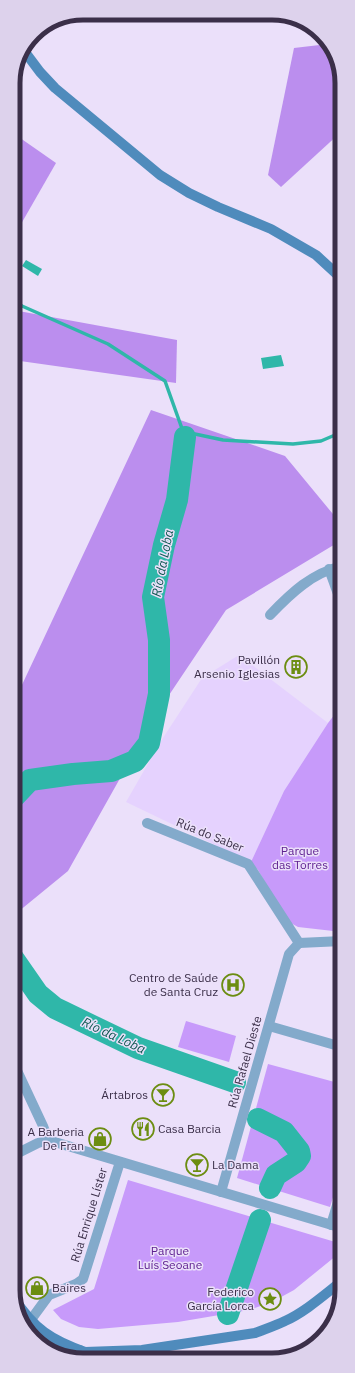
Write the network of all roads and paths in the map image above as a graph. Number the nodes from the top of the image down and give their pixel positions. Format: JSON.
{"nodes":[{"id":1,"x":27,"y":55,"type":"edge"},
{"id":2,"x":335,"y":272,"type":"edge"},
{"id":3,"x":335,"y":568,"type":"edge"},
{"id":4,"x":329,"y":569,"type":"junction"},
{"id":5,"x":335,"y":586,"type":"edge"},
{"id":6,"x":270,"y":615,"type":"dead end"},
{"id":7,"x":147,"y":823,"type":"dead end"},
{"id":8,"x":335,"y":941,"type":"edge"},
{"id":9,"x":298,"y":943,"type":"junction"},
{"id":10,"x":269,"y":1026,"type":"junction"},
{"id":11,"x":335,"y":1045,"type":"edge"},
{"id":12,"x":20,"y":1077,"type":"edge"},
{"id":13,"x":48,"y":1140,"type":"junction"},
{"id":14,"x":20,"y":1152,"type":"edge"},
{"id":15,"x":120,"y":1162,"type":"junction"},
{"id":16,"x":221,"y":1192,"type":"junction"},
{"id":17,"x":335,"y":1212,"type":"edge"},
{"id":18,"x":331,"y":1225,"type":"junction"},
{"id":19,"x":335,"y":1226,"type":"edge"},
{"id":20,"x":335,"y":1286,"type":"edge"},
{"id":21,"x":24,"y":1313,"type":"edge"},
{"id":22,"x":30,"y":1321,"type":"junction"},
{"id":23,"x":49,"y":1342,"type":"edge"},
{"id":24,"x":74,"y":1352,"type":"edge"},
{"id":25,"x":82,"y":1353,"type":"edge"}],
"edges":[{"from":1,"to":2,"type":"street"},
{"from":3,"to":4,"type":"street"},
{"from":4,"to":5,"type":"street"},
{"from":4,"to":6,"type":"street"},
{"from":7,"to":9,"type":"street","name":"Rúa do Saber"},
{"from":8,"to":9,"type":"street"},
{"from":9,"to":10,"type":"street","name":"Rúa Rafael Dieste"},
{"from":10,"to":11,"type":"street"},
{"from":10,"to":16,"type":"street","name":"Rúa Rafael Dieste"},
{"from":12,"to":13,"type":"street"},
{"from":13,"to":14,"type":"street"},
{"from":13,"to":15,"type":"street"},
{"from":15,"to":16,"type":"street"},
{"from":15,"to":22,"type":"street","name":"Rúa Enrique Líster"},
{"from":16,"to":18,"type":"street"},
{"from":17,"to":18,"type":"street"},
{"from":18,"to":19,"type":"street"},
{"from":20,"to":25,"type":"street"},
{"from":21,"to":22,"type":"street"},
{"from":22,"to":23,"type":"street"},
{"from":23,"to":24,"type":"street"}]}
